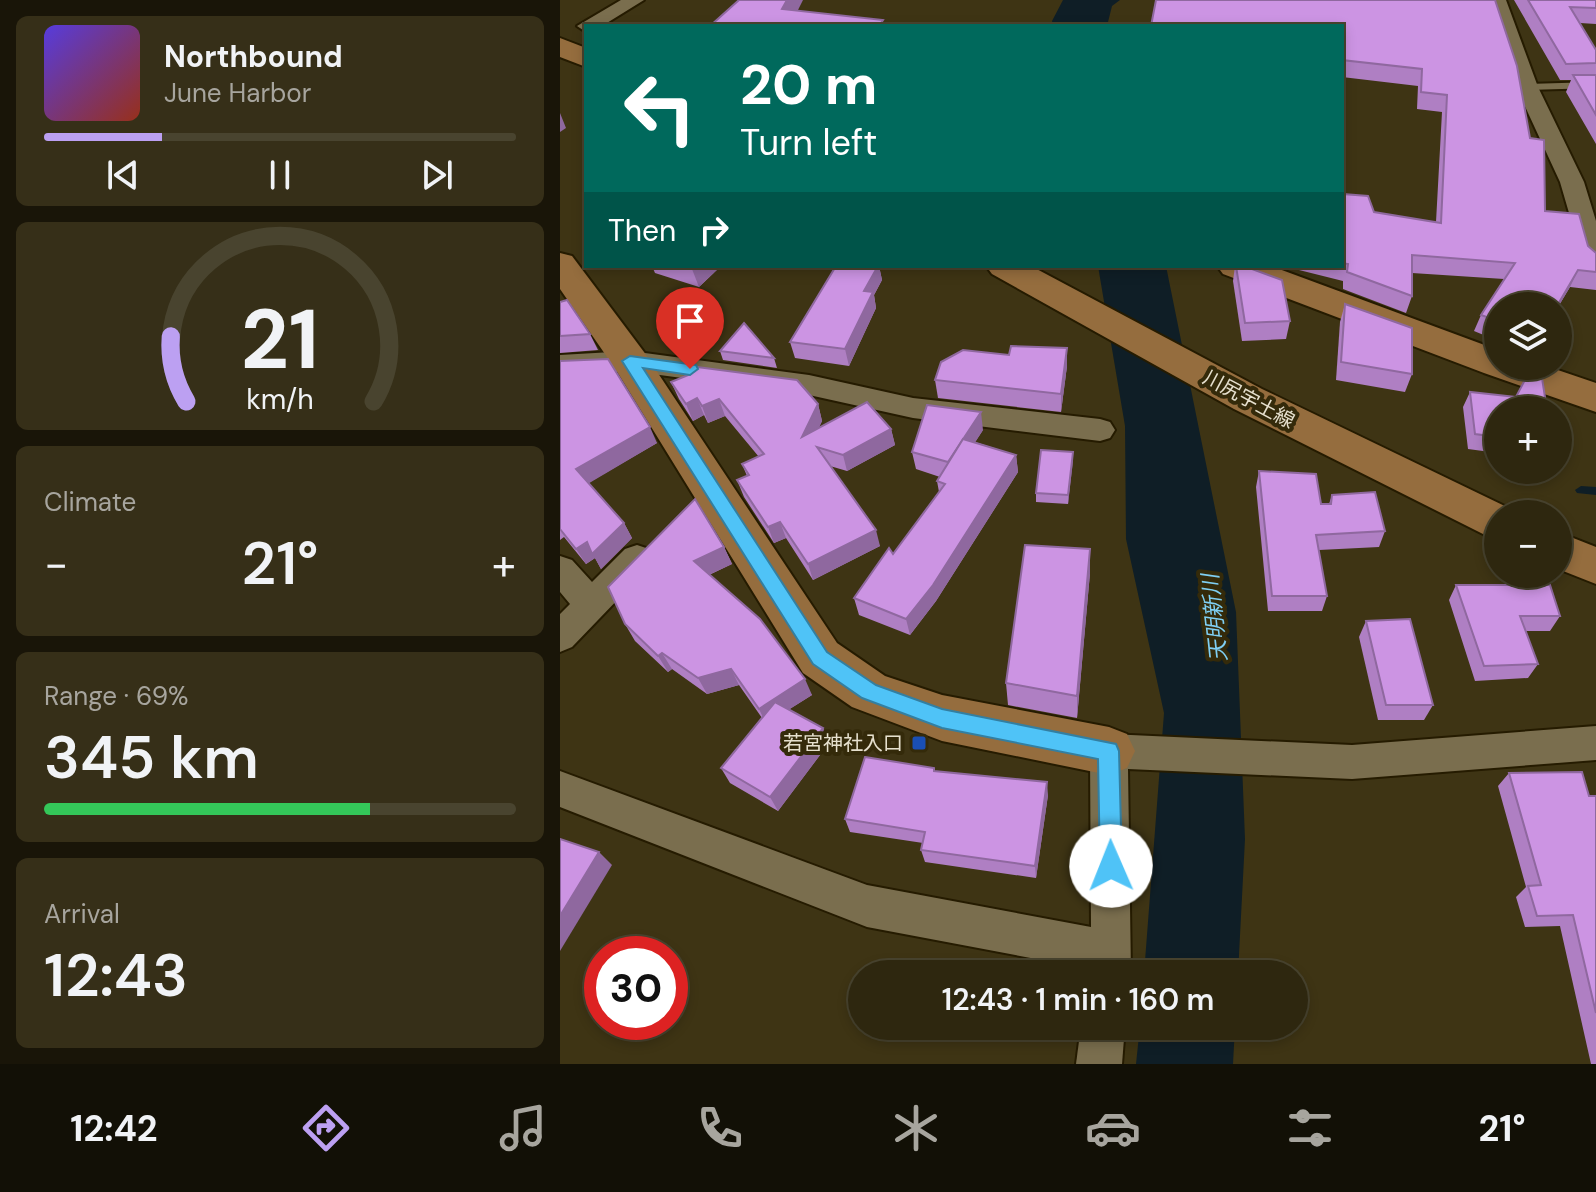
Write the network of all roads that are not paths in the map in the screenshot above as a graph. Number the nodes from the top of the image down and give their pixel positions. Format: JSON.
{"nodes":[{"id":1,"x":635,"y":0,"type":"edge"},
{"id":2,"x":1497,"y":0,"type":"edge"},
{"id":3,"x":590,"y":24,"type":"edge"},
{"id":4,"x":584,"y":27,"type":"edge"},
{"id":5,"x":560,"y":37,"type":"edge"},
{"id":6,"x":560,"y":46,"type":"edge"},
{"id":7,"x":584,"y":58,"type":"edge"},
{"id":8,"x":1596,"y":85,"type":"edge"},
{"id":9,"x":1527,"y":87,"type":"junction"},
{"id":10,"x":1596,"y":261,"type":"edge"},
{"id":11,"x":560,"y":264,"type":"edge"},
{"id":12,"x":1008,"y":268,"type":"edge"},
{"id":13,"x":1241,"y":268,"type":"edge"},
{"id":14,"x":1484,"y":359,"type":"edge"},
{"id":15,"x":630,"y":361,"type":"junction"},
{"id":16,"x":560,"y":365,"type":"edge"},
{"id":17,"x":1545,"y":380,"type":"edge"},
{"id":18,"x":1596,"y":398,"type":"edge"},
{"id":19,"x":1100,"y":430,"type":"dead end"},
{"id":20,"x":1484,"y":516,"type":"edge"},
{"id":21,"x":656,"y":539,"type":"edge"},
{"id":22,"x":1572,"y":556,"type":"edge"},
{"id":23,"x":1596,"y":566,"type":"edge"},
{"id":24,"x":560,"y":569,"type":"edge"},
{"id":25,"x":591,"y":604,"type":"junction"},
{"id":26,"x":560,"y":637,"type":"edge"},
{"id":27,"x":1596,"y":743,"type":"edge"},
{"id":28,"x":1109,"y":751,"type":"junction"},
{"id":29,"x":560,"y":789,"type":"edge"},
{"id":30,"x":1098,"y":960,"type":"edge"},
{"id":31,"x":1111,"y":960,"type":"edge"},
{"id":32,"x":1102,"y":1040,"type":"edge"},
{"id":33,"x":1099,"y":1064,"type":"edge"}],
"edges":[{"from":1,"to":3,"type":"street"},
{"from":2,"to":9,"type":"street"},
{"from":4,"to":5,"type":"street"},
{"from":6,"to":7,"type":"street"},
{"from":8,"to":9,"type":"lane"},
{"from":9,"to":10,"type":"street"},
{"from":11,"to":15,"type":"street"},
{"from":12,"to":20,"type":"street","name":"川尻宇土線"},
{"from":13,"to":14,"type":"street"},
{"from":15,"to":16,"type":"street"},
{"from":15,"to":19,"type":"street"},
{"from":15,"to":28,"type":"street"},
{"from":17,"to":18,"type":"street"},
{"from":21,"to":25,"type":"street"},
{"from":22,"to":23,"type":"street"},
{"from":24,"to":25,"type":"street"},
{"from":25,"to":26,"type":"street"},
{"from":27,"to":28,"type":"street"},
{"from":28,"to":31,"type":"street"},
{"from":29,"to":30,"type":"street"},
{"from":32,"to":33,"type":"street"}]}
